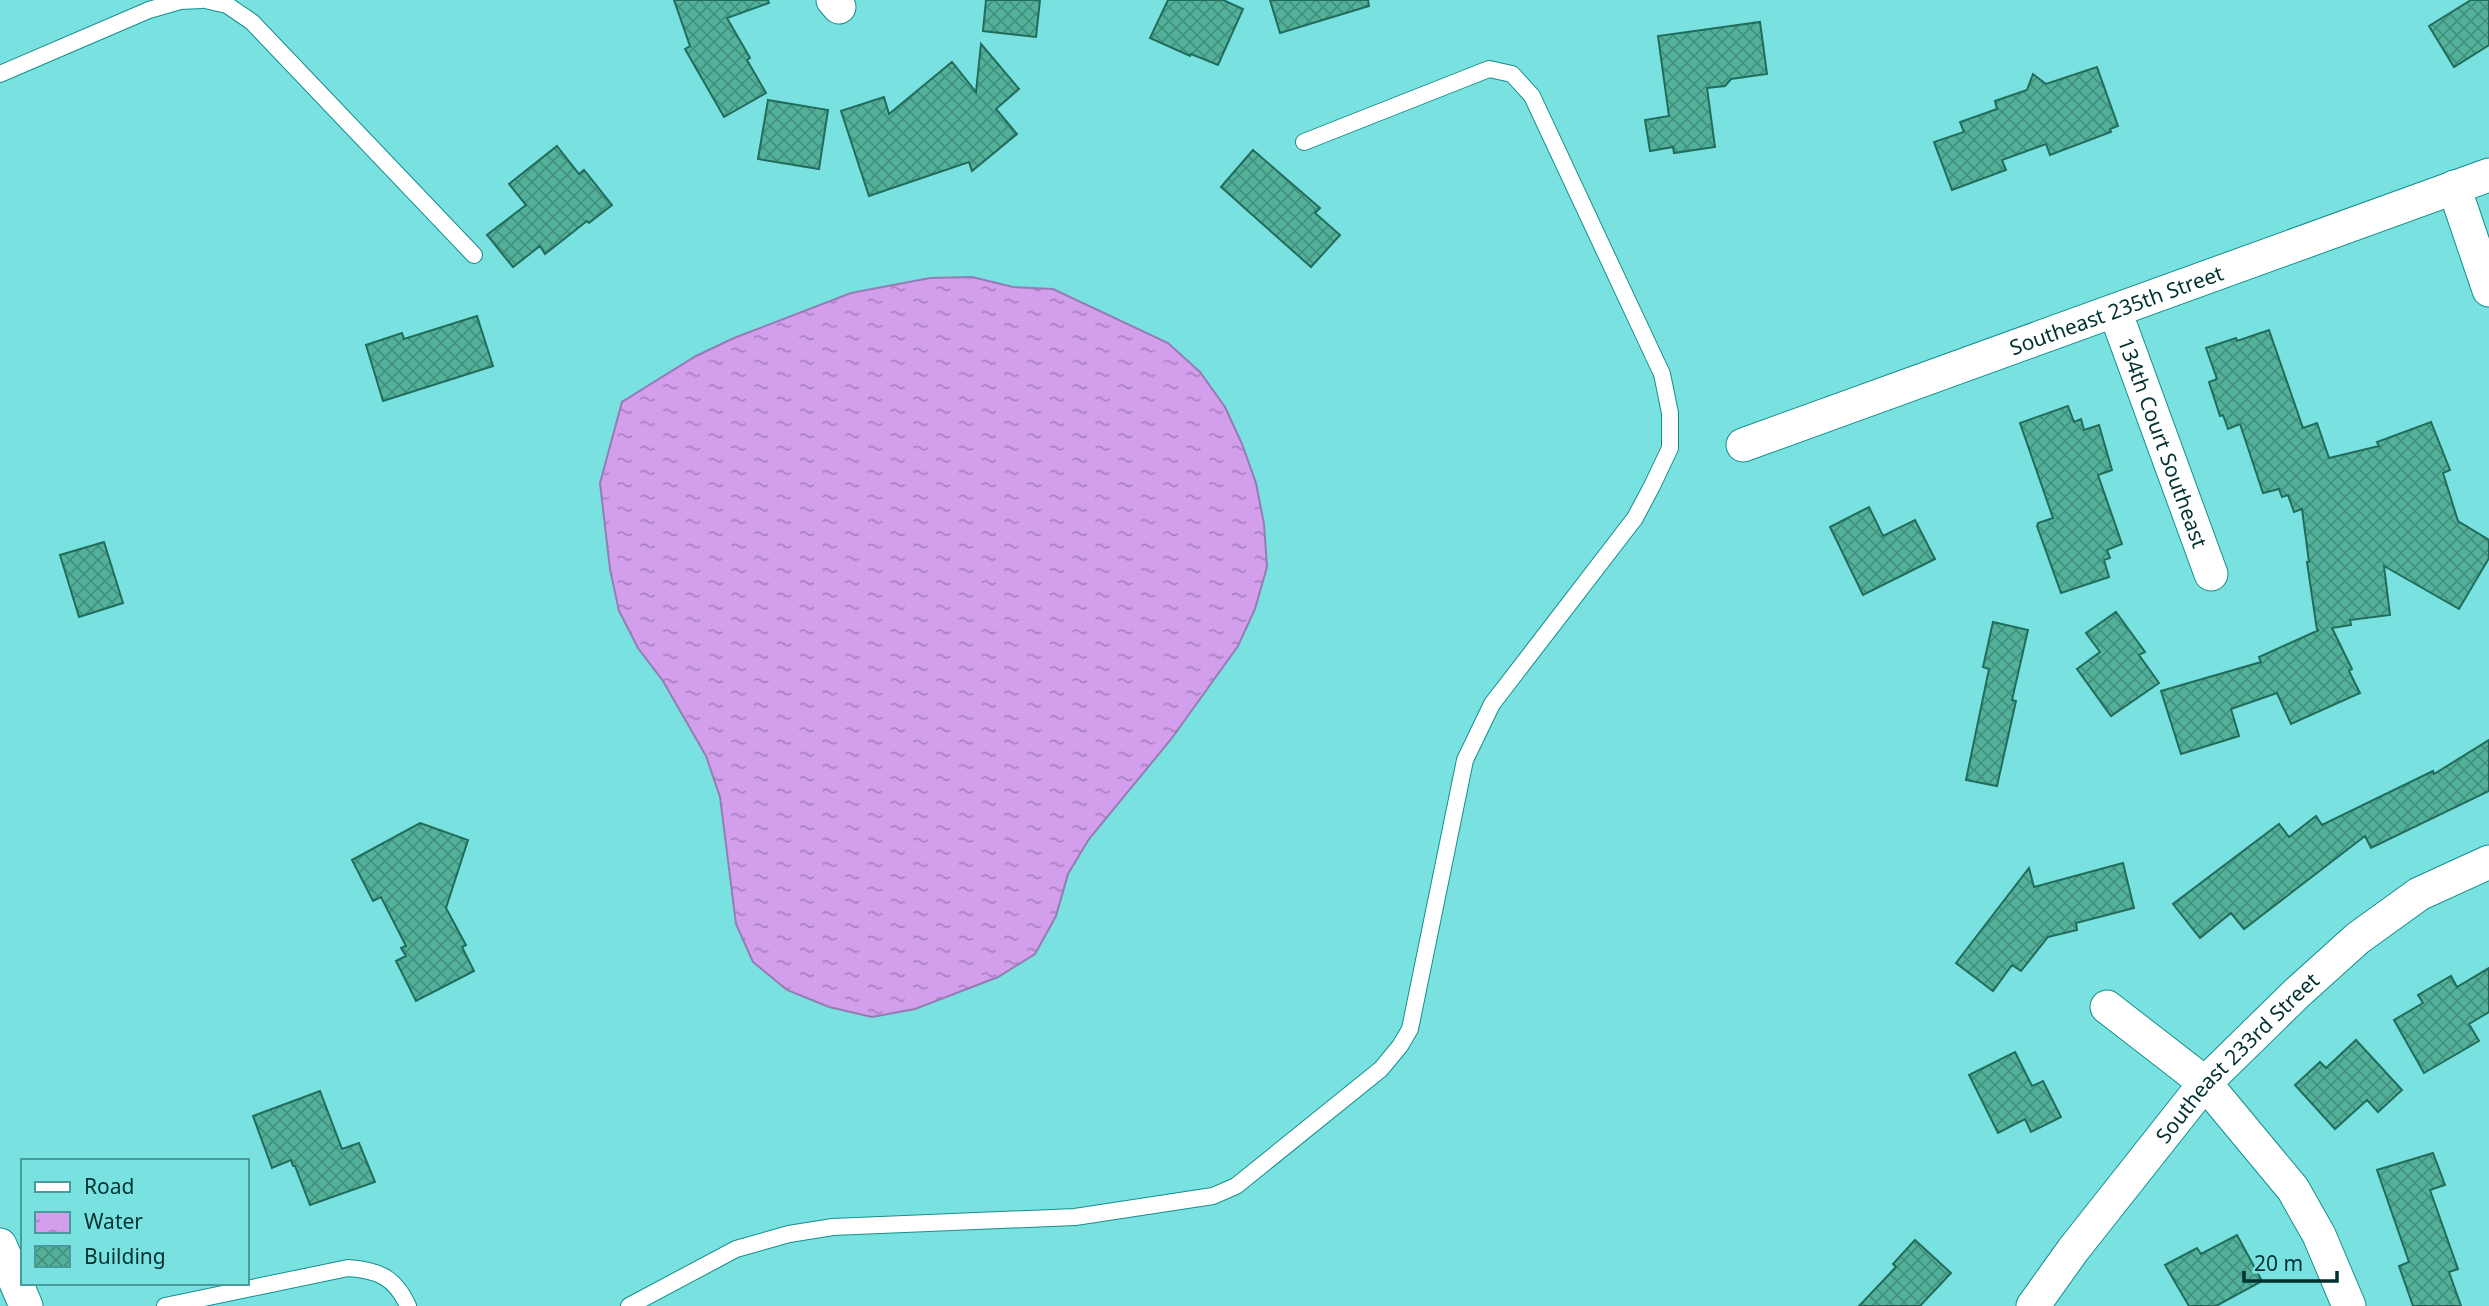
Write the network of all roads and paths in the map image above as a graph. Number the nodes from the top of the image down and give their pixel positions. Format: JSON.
{"nodes":[{"id":1,"x":203,"y":0,"type":"edge"},
{"id":2,"x":0,"y":74,"type":"edge"},
{"id":3,"x":1304,"y":142,"type":"dead end"},
{"id":4,"x":2489,"y":175,"type":"edge"},
{"id":5,"x":2454,"y":187,"type":"junction"},
{"id":6,"x":474,"y":255,"type":"dead end"},
{"id":7,"x":2489,"y":290,"type":"edge"},
{"id":8,"x":2115,"y":312,"type":"junction"},
{"id":9,"x":1743,"y":445,"type":"dead end"},
{"id":10,"x":2211,"y":574,"type":"dead end"},
{"id":11,"x":2489,"y":862,"type":"edge"},
{"id":12,"x":2107,"y":1007,"type":"dead end"},
{"id":13,"x":2205,"y":1083,"type":"junction"},
{"id":14,"x":0,"y":1245,"type":"edge"},
{"id":15,"x":26,"y":1306,"type":"edge"},
{"id":16,"x":165,"y":1306,"type":"edge"},
{"id":17,"x":408,"y":1306,"type":"edge"},
{"id":18,"x":629,"y":1306,"type":"edge"},
{"id":19,"x":2033,"y":1306,"type":"edge"},
{"id":20,"x":2349,"y":1306,"type":"edge"}],
"edges":[{"from":1,"to":2,"type":"lane"},
{"from":1,"to":6,"type":"lane"},
{"from":3,"to":18,"type":"lane"},
{"from":4,"to":5,"type":"street","name":"Southeast 235th Street"},
{"from":5,"to":7,"type":"street"},
{"from":5,"to":8,"type":"street","name":"Southeast 235th Street"},
{"from":8,"to":9,"type":"street","name":"Southeast 235th Street"},
{"from":8,"to":10,"type":"street","name":"134th Court Southeast"},
{"from":11,"to":13,"type":"street","name":"Southeast 233rd Street"},
{"from":12,"to":13,"type":"street"},
{"from":13,"to":19,"type":"street","name":"Southeast 233rd Street"},
{"from":13,"to":20,"type":"street"},
{"from":14,"to":15,"type":"street"},
{"from":16,"to":17,"type":"lane"}]}
